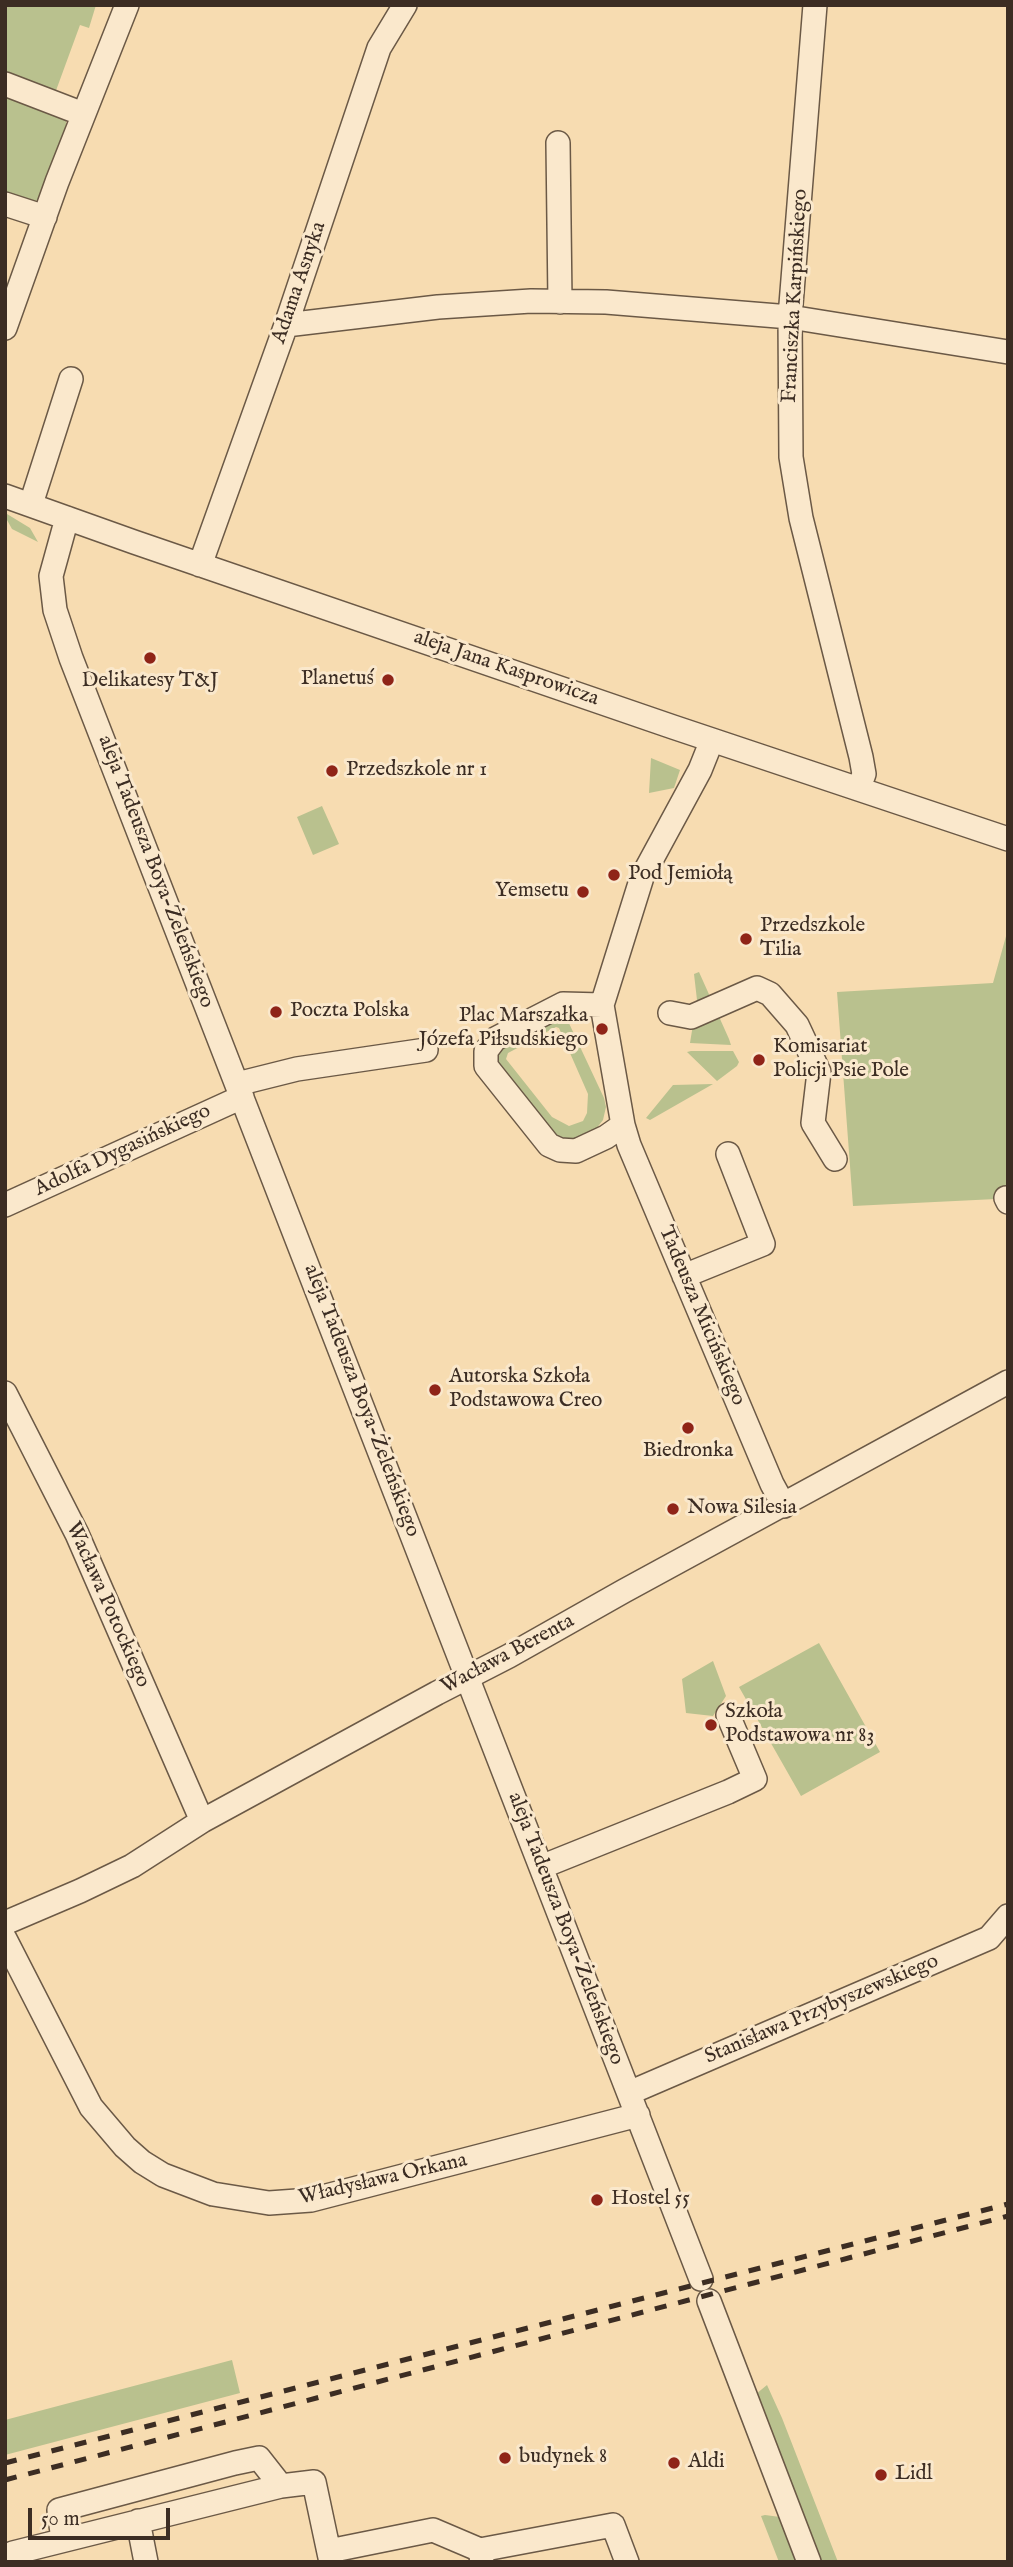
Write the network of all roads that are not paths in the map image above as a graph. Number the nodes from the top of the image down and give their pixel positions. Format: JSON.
{"nodes":[{"id":1,"x":127,"y":5,"type":"edge"},
{"id":2,"x":405,"y":5,"type":"edge"},
{"id":3,"x":815,"y":5,"type":"edge"},
{"id":4,"x":5,"y":84,"type":"edge"},
{"id":5,"x":83,"y":114,"type":"junction"},
{"id":6,"x":558,"y":143,"type":"dead end"},
{"id":7,"x":5,"y":204,"type":"edge"},
{"id":8,"x":45,"y":217,"type":"junction"},
{"id":9,"x":560,"y":302,"type":"junction"},
{"id":10,"x":790,"y":317,"type":"junction"},
{"id":11,"x":286,"y":325,"type":"junction"},
{"id":12,"x":5,"y":328,"type":"edge"},
{"id":13,"x":1008,"y":352,"type":"edge"},
{"id":14,"x":71,"y":379,"type":"dead end"},
{"id":15,"x":5,"y":496,"type":"edge"},
{"id":16,"x":31,"y":504,"type":"junction"},
{"id":17,"x":68,"y":518,"type":"junction"},
{"id":18,"x":200,"y":565,"type":"junction"},
{"id":19,"x":712,"y":740,"type":"junction"},
{"id":20,"x":859,"y":788,"type":"junction"},
{"id":21,"x":1008,"y":838,"type":"edge"},
{"id":22,"x":602,"y":1006,"type":"junction"},
{"id":23,"x":670,"y":1013,"type":"dead end"},
{"id":24,"x":426,"y":1050,"type":"dead end"},
{"id":25,"x":239,"y":1091,"type":"junction"},
{"id":26,"x":623,"y":1125,"type":"junction"},
{"id":27,"x":728,"y":1154,"type":"dead end"},
{"id":28,"x":835,"y":1159,"type":"dead end"},
{"id":29,"x":5,"y":1205,"type":"edge"},
{"id":30,"x":684,"y":1276,"type":"junction"},
{"id":31,"x":1008,"y":1382,"type":"edge"},
{"id":32,"x":5,"y":1394,"type":"edge"},
{"id":33,"x":784,"y":1506,"type":"junction"},
{"id":34,"x":468,"y":1677,"type":"junction"},
{"id":35,"x":728,"y":1715,"type":"dead end"},
{"id":36,"x":202,"y":1821,"type":"junction"},
{"id":37,"x":541,"y":1867,"type":"junction"},
{"id":38,"x":1008,"y":1916,"type":"edge"},
{"id":39,"x":5,"y":1923,"type":"edge"},
{"id":40,"x":5,"y":1939,"type":"edge"},
{"id":41,"x":999,"y":1939,"type":"edge"},
{"id":42,"x":629,"y":2093,"type":"junction"},
{"id":43,"x":638,"y":2115,"type":"junction"},
{"id":44,"x":701,"y":2279,"type":"dead end"},
{"id":45,"x":709,"y":2301,"type":"dead end"},
{"id":46,"x":281,"y":2486,"type":"junction"},
{"id":47,"x":138,"y":2521,"type":"junction"},
{"id":48,"x":63,"y":2540,"type":"junction"},
{"id":49,"x":330,"y":2556,"type":"edge"},
{"id":50,"x":481,"y":2556,"type":"edge"},
{"id":51,"x":15,"y":2562,"type":"edge"},
{"id":52,"x":146,"y":2562,"type":"edge"},
{"id":53,"x":627,"y":2562,"type":"edge"},
{"id":54,"x":809,"y":2562,"type":"edge"}],
"edges":[{"from":1,"to":5,"type":"street"},
{"from":2,"to":11,"type":"street","name":"Adama Asnyka"},
{"from":3,"to":10,"type":"street","name":"Franciszka Karpińskiego"},
{"from":4,"to":5,"type":"street"},
{"from":5,"to":8,"type":"street"},
{"from":6,"to":9,"type":"street"},
{"from":7,"to":8,"type":"street"},
{"from":8,"to":12,"type":"street"},
{"from":9,"to":10,"type":"street"},
{"from":9,"to":11,"type":"street"},
{"from":10,"to":13,"type":"street"},
{"from":10,"to":20,"type":"street","name":"Franciszka Karpińskiego"},
{"from":11,"to":18,"type":"street","name":"Adama Asnyka"},
{"from":14,"to":16,"type":"street"},
{"from":15,"to":16,"type":"street","name":"aleja Jana Kasprowicza"},
{"from":16,"to":17,"type":"street","name":"aleja Jana Kasprowicza"},
{"from":17,"to":18,"type":"street","name":"aleja Jana Kasprowicza"},
{"from":17,"to":25,"type":"street","name":"aleja Tadeusza Boya-Żeleńskiego"},
{"from":18,"to":19,"type":"street","name":"aleja Jana Kasprowicza"},
{"from":19,"to":20,"type":"street","name":"aleja Jana Kasprowicza"},
{"from":19,"to":22,"type":"street"},
{"from":20,"to":21,"type":"street","name":"aleja Jana Kasprowicza"},
{"from":22,"to":26,"type":"street"},
{"from":22,"to":26,"type":"street"},
{"from":23,"to":28,"type":"street"},
{"from":24,"to":25,"type":"street","name":"Adolfa Dygasińskiego"},
{"from":25,"to":29,"type":"street","name":"Adolfa Dygasińskiego"},
{"from":25,"to":34,"type":"street","name":"aleja Tadeusza Boya-Żeleńskiego"},
{"from":26,"to":30,"type":"street","name":"Tadeusza Micińskiego"},
{"from":27,"to":30,"type":"street"},
{"from":30,"to":33,"type":"street","name":"Tadeusza Micińskiego"},
{"from":31,"to":33,"type":"street","name":"Wacława Berenta"},
{"from":32,"to":36,"type":"street","name":"Wacława Potockiego"},
{"from":33,"to":34,"type":"street","name":"Wacława Berenta"},
{"from":34,"to":36,"type":"street","name":"Wacława Berenta"},
{"from":34,"to":37,"type":"street","name":"aleja Tadeusza Boya-Żeleńskiego"},
{"from":35,"to":37,"type":"street"},
{"from":36,"to":39,"type":"street","name":"Wacława Berenta"},
{"from":37,"to":42,"type":"street","name":"aleja Tadeusza Boya-Żeleńskiego"},
{"from":38,"to":41,"type":"street","name":"Stanisława Przybyszewskiego"},
{"from":40,"to":43,"type":"street","name":"Władysława Orkana"},
{"from":41,"to":42,"type":"street","name":"Stanisława Przybyszewskiego"},
{"from":42,"to":43,"type":"street","name":"aleja Tadeusza Boya-Żeleńskiego"},
{"from":43,"to":44,"type":"street","name":"aleja Tadeusza Boya-Żeleńskiego"},
{"from":45,"to":54,"type":"street"},
{"from":46,"to":47,"type":"street"},
{"from":46,"to":48,"type":"street"},
{"from":46,"to":49,"type":"street"},
{"from":47,"to":48,"type":"street"},
{"from":47,"to":52,"type":"street"},
{"from":48,"to":51,"type":"street"},
{"from":49,"to":50,"type":"street"},
{"from":50,"to":53,"type":"street"}]}
